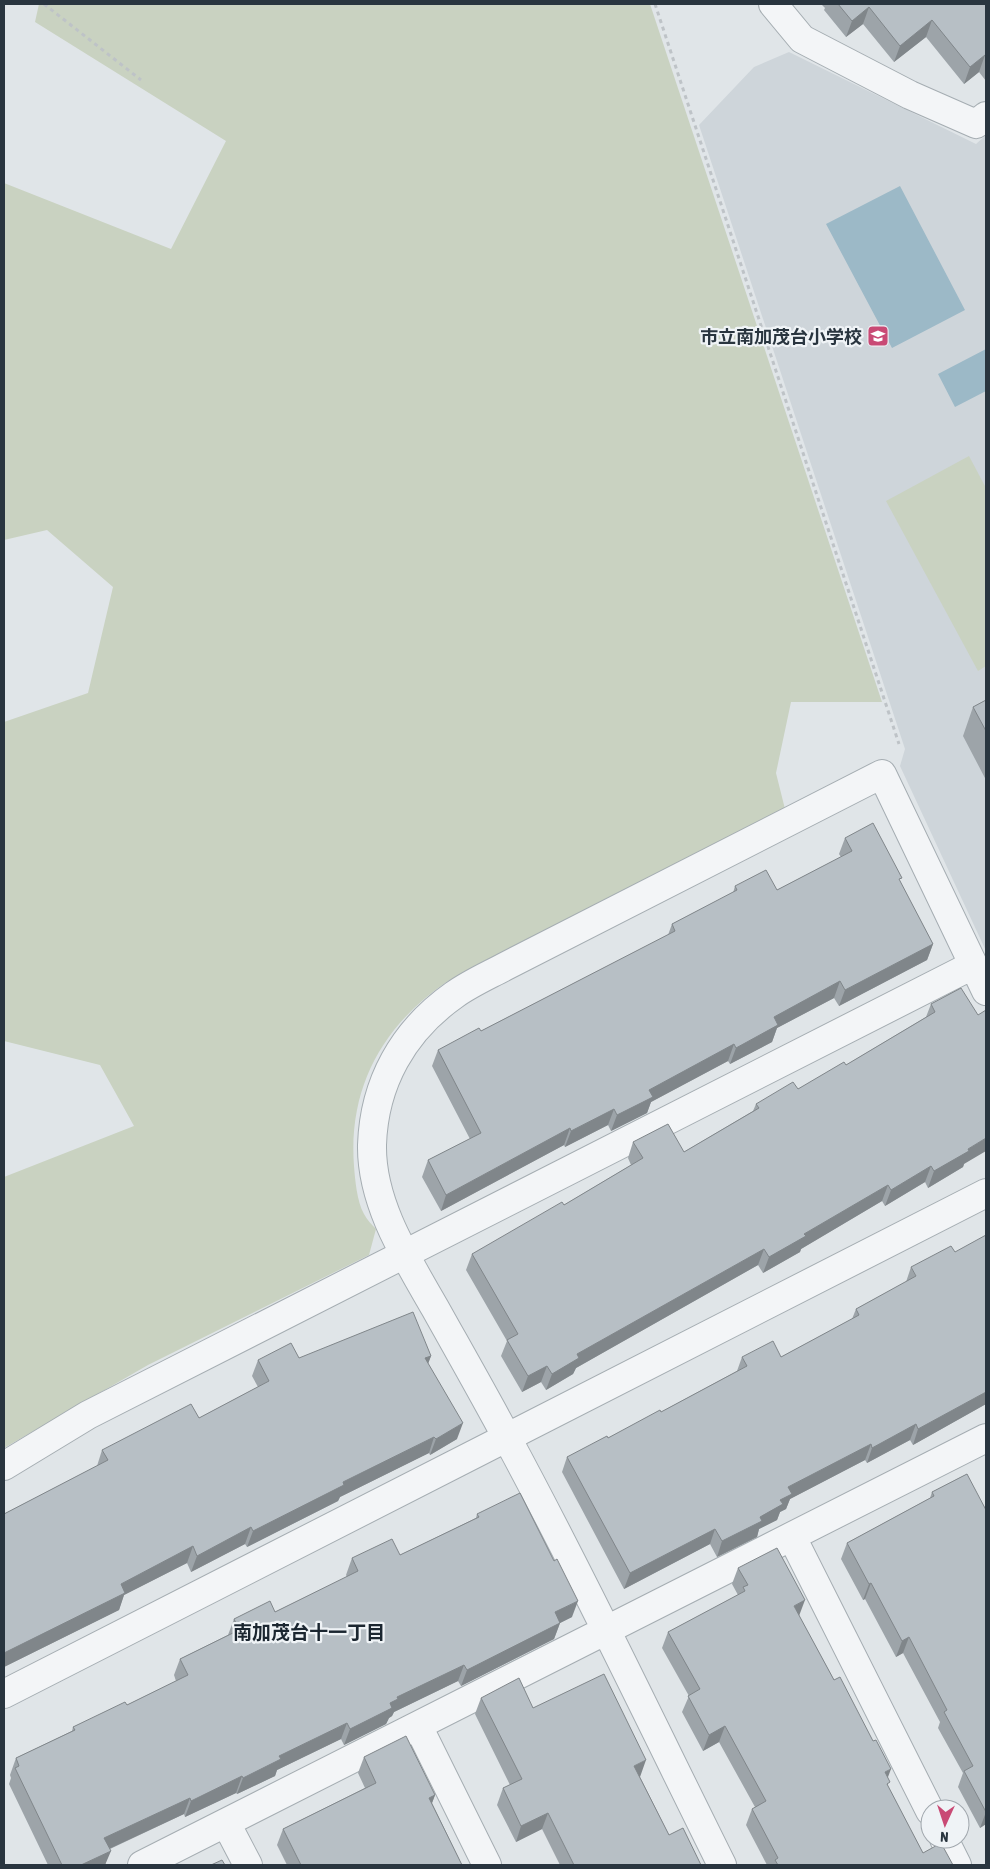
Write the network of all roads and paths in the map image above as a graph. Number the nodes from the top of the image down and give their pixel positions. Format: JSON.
{"nodes":[{"id":1,"x":44,"y":4,"type":"edge"},
{"id":2,"x":655,"y":4,"type":"edge"},
{"id":3,"x":774,"y":4,"type":"edge"},
{"id":4,"x":141,"y":80,"type":"dead end"},
{"id":5,"x":986,"y":116,"type":"edge"},
{"id":6,"x":882,"y":774,"type":"junction"},
{"id":7,"x":973,"y":965,"type":"junction"},
{"id":8,"x":986,"y":990,"type":"edge"},
{"id":9,"x":986,"y":1193,"type":"edge"},
{"id":10,"x":405,"y":1254,"type":"junction"},
{"id":11,"x":506,"y":1436,"type":"junction"},
{"id":12,"x":983,"y":1448,"type":"edge"},
{"id":13,"x":4,"y":1466,"type":"edge"},
{"id":14,"x":792,"y":1537,"type":"junction"},
{"id":15,"x":606,"y":1631,"type":"junction"},
{"id":16,"x":4,"y":1694,"type":"edge"},
{"id":17,"x":418,"y":1726,"type":"junction"},
{"id":18,"x":924,"y":1799,"type":"edge"},
{"id":19,"x":226,"y":1823,"type":"junction"},
{"id":20,"x":949,"y":1849,"type":"edge"},
{"id":21,"x":142,"y":1865,"type":"edge"},
{"id":22,"x":248,"y":1865,"type":"edge"},
{"id":23,"x":487,"y":1865,"type":"edge"},
{"id":24,"x":722,"y":1865,"type":"edge"},
{"id":25,"x":957,"y":1865,"type":"edge"}],
"edges":[{"from":1,"to":4,"type":"path"},
{"from":2,"to":6,"type":"path"},
{"from":3,"to":5,"type":"street"},
{"from":6,"to":7,"type":"street"},
{"from":6,"to":10,"type":"street"},
{"from":7,"to":8,"type":"street"},
{"from":7,"to":10,"type":"street"},
{"from":9,"to":11,"type":"street"},
{"from":10,"to":11,"type":"street"},
{"from":10,"to":13,"type":"street"},
{"from":11,"to":15,"type":"street"},
{"from":11,"to":16,"type":"street"},
{"from":12,"to":14,"type":"street"},
{"from":14,"to":15,"type":"street"},
{"from":14,"to":18,"type":"street"},
{"from":15,"to":17,"type":"street"},
{"from":15,"to":24,"type":"street"},
{"from":17,"to":19,"type":"street"},
{"from":17,"to":23,"type":"street"},
{"from":19,"to":21,"type":"street"},
{"from":19,"to":22,"type":"street"},
{"from":20,"to":25,"type":"street"}]}
